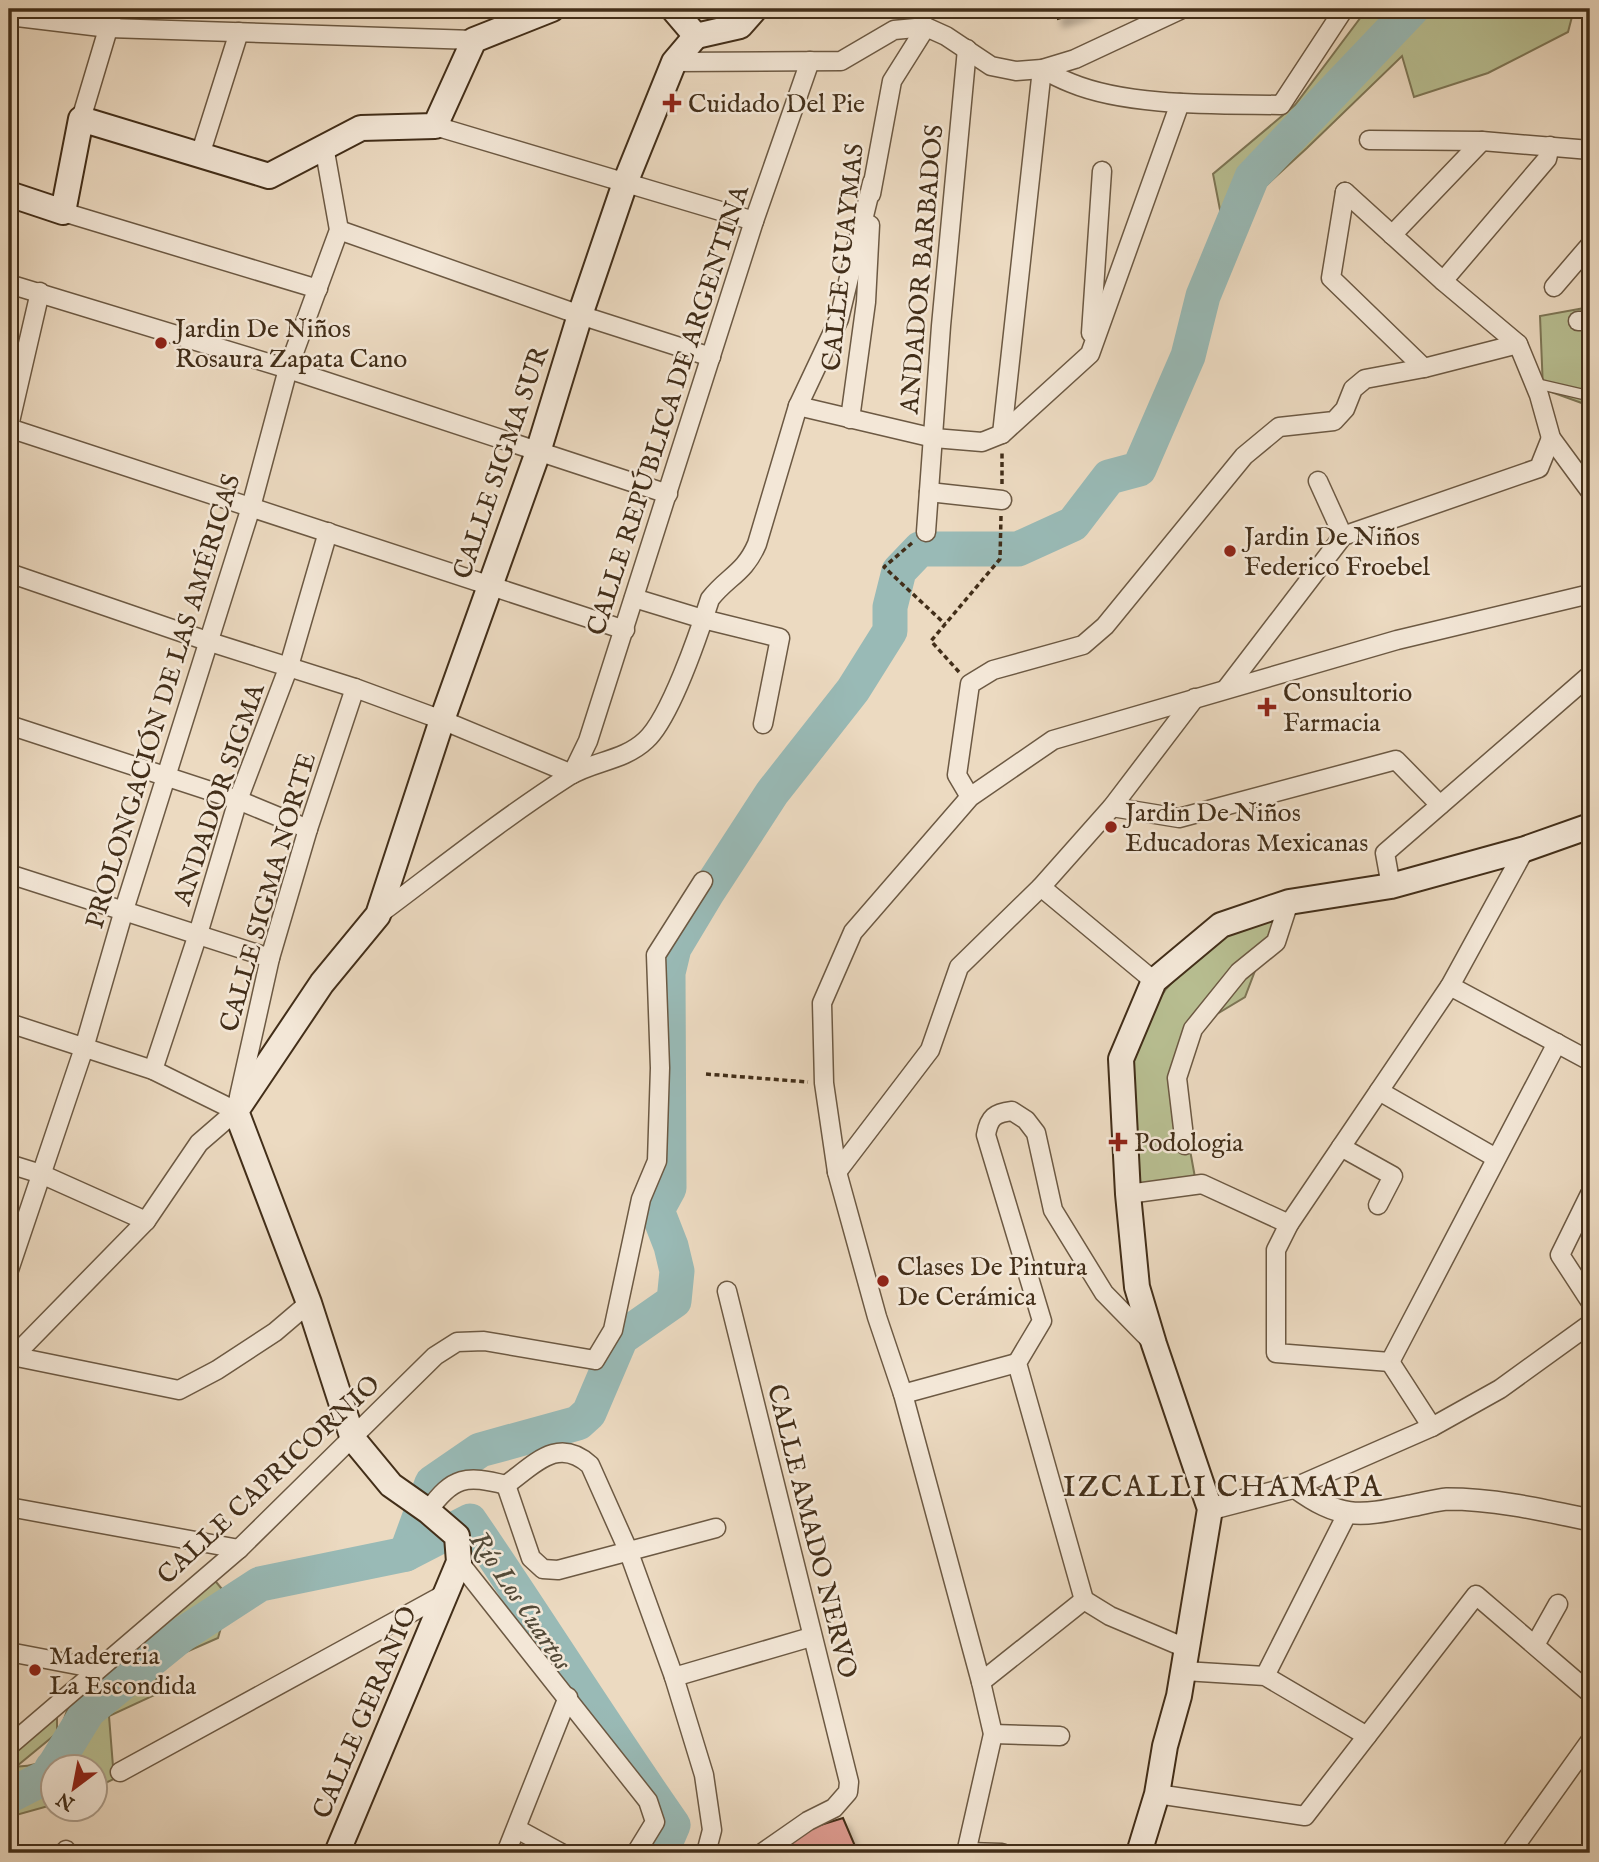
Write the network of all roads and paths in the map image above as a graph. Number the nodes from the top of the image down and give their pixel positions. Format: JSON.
{"nodes":[{"id":1,"x":114,"y":9,"type":"edge"},
{"id":2,"x":552,"y":9,"type":"edge"},
{"id":3,"x":673,"y":9,"type":"edge"},
{"id":4,"x":755,"y":9,"type":"edge"},
{"id":5,"x":1182,"y":9,"type":"edge"},
{"id":6,"x":1344,"y":9,"type":"edge"},
{"id":7,"x":9,"y":16,"type":"edge"},
{"id":8,"x":926,"y":27,"type":"junction"},
{"id":9,"x":109,"y":28,"type":"junction"},
{"id":10,"x":239,"y":32,"type":"junction"},
{"id":11,"x":696,"y":36,"type":"junction"},
{"id":12,"x":474,"y":40,"type":"junction"},
{"id":13,"x":967,"y":49,"type":"junction"},
{"id":14,"x":810,"y":61,"type":"junction"},
{"id":15,"x":674,"y":62,"type":"junction"},
{"id":16,"x":1042,"y":69,"type":"junction"},
{"id":17,"x":1180,"y":103,"type":"junction"},
{"id":18,"x":81,"y":119,"type":"junction"},
{"id":19,"x":435,"y":126,"type":"junction"},
{"id":20,"x":1369,"y":140,"type":"dead end"},
{"id":21,"x":1482,"y":141,"type":"junction"},
{"id":22,"x":324,"y":146,"type":"junction"},
{"id":23,"x":1550,"y":146,"type":"junction"},
{"id":24,"x":1590,"y":150,"type":"edge"},
{"id":25,"x":200,"y":155,"type":"junction"},
{"id":26,"x":1102,"y":171,"type":"dead end"},
{"id":27,"x":625,"y":183,"type":"junction"},
{"id":28,"x":872,"y":183,"type":"junction"},
{"id":29,"x":9,"y":194,"type":"edge"},
{"id":30,"x":63,"y":212,"type":"junction"},
{"id":31,"x":754,"y":221,"type":"junction"},
{"id":32,"x":339,"y":230,"type":"junction"},
{"id":33,"x":1392,"y":235,"type":"junction"},
{"id":34,"x":1590,"y":245,"type":"edge"},
{"id":35,"x":1443,"y":281,"type":"junction"},
{"id":36,"x":9,"y":284,"type":"edge"},
{"id":37,"x":1554,"y":286,"type":"dead end"},
{"id":38,"x":318,"y":289,"type":"junction"},
{"id":39,"x":40,"y":292,"type":"junction"},
{"id":40,"x":580,"y":315,"type":"junction"},
{"id":41,"x":1518,"y":344,"type":"junction"},
{"id":42,"x":1090,"y":354,"type":"junction"},
{"id":43,"x":711,"y":357,"type":"junction"},
{"id":44,"x":1424,"y":368,"type":"junction"},
{"id":45,"x":288,"y":369,"type":"junction"},
{"id":46,"x":1535,"y":383,"type":"junction"},
{"id":47,"x":1590,"y":396,"type":"edge"},
{"id":48,"x":798,"y":406,"type":"junction"},
{"id":49,"x":850,"y":419,"type":"junction"},
{"id":50,"x":9,"y":427,"type":"edge"},
{"id":51,"x":1002,"y":434,"type":"junction"},
{"id":52,"x":934,"y":438,"type":"junction"},
{"id":53,"x":1551,"y":438,"type":"junction"},
{"id":54,"x":538,"y":452,"type":"junction"},
{"id":55,"x":1318,"y":481,"type":"dead end"},
{"id":56,"x":1590,"y":491,"type":"edge"},
{"id":57,"x":929,"y":492,"type":"junction"},
{"id":58,"x":668,"y":494,"type":"junction"},
{"id":59,"x":1002,"y":500,"type":"dead end"},
{"id":60,"x":251,"y":507,"type":"junction"},
{"id":61,"x":328,"y":532,"type":"junction"},
{"id":62,"x":926,"y":532,"type":"joint"},
{"id":63,"x":1343,"y":536,"type":"junction"},
{"id":64,"x":1000,"y":543,"type":"dead end"},
{"id":65,"x":9,"y":573,"type":"edge"},
{"id":66,"x":490,"y":587,"type":"junction"},
{"id":67,"x":1590,"y":594,"type":"edge"},
{"id":68,"x":634,"y":598,"type":"junction"},
{"id":69,"x":703,"y":620,"type":"junction"},
{"id":70,"x":945,"y":624,"type":"junction"},
{"id":71,"x":625,"y":630,"type":"junction"},
{"id":72,"x":210,"y":642,"type":"junction"},
{"id":73,"x":289,"y":666,"type":"junction"},
{"id":74,"x":1590,"y":675,"type":"edge"},
{"id":75,"x":970,"y":684,"type":"junction"},
{"id":76,"x":355,"y":688,"type":"junction"},
{"id":77,"x":1226,"y":689,"type":"junction"},
{"id":78,"x":1195,"y":698,"type":"junction"},
{"id":79,"x":442,"y":720,"type":"junction"},
{"id":80,"x":763,"y":724,"type":"dead end"},
{"id":81,"x":9,"y":725,"type":"edge"},
{"id":82,"x":572,"y":774,"type":"junction"},
{"id":83,"x":167,"y":776,"type":"junction"},
{"id":84,"x":970,"y":797,"type":"junction"},
{"id":85,"x":239,"y":800,"type":"junction"},
{"id":86,"x":1440,"y":805,"type":"junction"},
{"id":87,"x":1112,"y":807,"type":"junction"},
{"id":88,"x":1590,"y":826,"type":"edge"},
{"id":89,"x":308,"y":829,"type":"junction"},
{"id":90,"x":1525,"y":849,"type":"junction"},
{"id":91,"x":9,"y":874,"type":"edge"},
{"id":92,"x":703,"y":881,"type":"dead end"},
{"id":93,"x":1391,"y":886,"type":"junction"},
{"id":94,"x":1041,"y":887,"type":"junction"},
{"id":95,"x":1289,"y":902,"type":"junction"},
{"id":96,"x":124,"y":910,"type":"junction"},
{"id":97,"x":378,"y":915,"type":"junction"},
{"id":98,"x":198,"y":934,"type":"junction"},
{"id":99,"x":270,"y":958,"type":"junction"},
{"id":100,"x":1154,"y":981,"type":"junction"},
{"id":101,"x":1450,"y":986,"type":"junction"},
{"id":102,"x":9,"y":1023,"type":"edge"},
{"id":103,"x":1557,"y":1043,"type":"junction"},
{"id":104,"x":84,"y":1048,"type":"junction"},
{"id":105,"x":1590,"y":1061,"type":"edge"},
{"id":106,"x":153,"y":1070,"type":"junction"},
{"id":107,"x":706,"y":1074,"type":"dead end"},
{"id":108,"x":824,"y":1083,"type":"junction"},
{"id":109,"x":1379,"y":1091,"type":"junction"},
{"id":110,"x":236,"y":1111,"type":"junction"},
{"id":111,"x":1185,"y":1145,"type":"dead end"},
{"id":112,"x":1341,"y":1147,"type":"junction"},
{"id":113,"x":1496,"y":1158,"type":"junction"},
{"id":114,"x":9,"y":1164,"type":"edge"},
{"id":115,"x":837,"y":1172,"type":"junction"},
{"id":116,"x":41,"y":1174,"type":"junction"},
{"id":117,"x":1128,"y":1194,"type":"junction"},
{"id":118,"x":1590,"y":1194,"type":"edge"},
{"id":119,"x":1378,"y":1205,"type":"dead end"},
{"id":120,"x":146,"y":1221,"type":"junction"},
{"id":121,"x":1289,"y":1224,"type":"junction"},
{"id":122,"x":9,"y":1270,"type":"edge"},
{"id":123,"x":727,"y":1291,"type":"dead end"},
{"id":124,"x":1590,"y":1301,"type":"edge"},
{"id":125,"x":309,"y":1303,"type":"junction"},
{"id":126,"x":1590,"y":1324,"type":"edge"},
{"id":127,"x":1154,"y":1344,"type":"junction"},
{"id":128,"x":10,"y":1359,"type":"edge"},
{"id":129,"x":1390,"y":1362,"type":"junction"},
{"id":130,"x":1017,"y":1363,"type":"junction"},
{"id":131,"x":902,"y":1394,"type":"junction"},
{"id":132,"x":1432,"y":1427,"type":"junction"},
{"id":133,"x":353,"y":1439,"type":"junction"},
{"id":134,"x":506,"y":1485,"type":"junction"},
{"id":135,"x":1295,"y":1487,"type":"junction"},
{"id":136,"x":9,"y":1507,"type":"edge"},
{"id":137,"x":1210,"y":1509,"type":"junction"},
{"id":138,"x":429,"y":1511,"type":"junction"},
{"id":139,"x":1347,"y":1514,"type":"junction"},
{"id":140,"x":1590,"y":1521,"type":"edge"},
{"id":141,"x":716,"y":1528,"type":"dead end"},
{"id":142,"x":239,"y":1549,"type":"junction"},
{"id":143,"x":628,"y":1550,"type":"junction"},
{"id":144,"x":459,"y":1562,"type":"junction"},
{"id":145,"x":445,"y":1594,"type":"junction"},
{"id":146,"x":1084,"y":1600,"type":"junction"},
{"id":147,"x":1558,"y":1604,"type":"dead end"},
{"id":148,"x":811,"y":1637,"type":"junction"},
{"id":149,"x":1535,"y":1645,"type":"junction"},
{"id":150,"x":9,"y":1652,"type":"edge"},
{"id":151,"x":1186,"y":1660,"type":"junction"},
{"id":152,"x":98,"y":1669,"type":"junction"},
{"id":153,"x":1265,"y":1676,"type":"junction"},
{"id":154,"x":674,"y":1677,"type":"junction"},
{"id":155,"x":981,"y":1682,"type":"junction"},
{"id":156,"x":1590,"y":1693,"type":"edge"},
{"id":157,"x":568,"y":1697,"type":"junction"},
{"id":158,"x":993,"y":1734,"type":"junction"},
{"id":159,"x":1060,"y":1736,"type":"dead end"},
{"id":160,"x":1367,"y":1736,"type":"junction"},
{"id":161,"x":1590,"y":1741,"type":"edge"},
{"id":162,"x":9,"y":1745,"type":"edge"},
{"id":163,"x":120,"y":1772,"type":"dead end"},
{"id":164,"x":1157,"y":1794,"type":"junction"},
{"id":165,"x":517,"y":1829,"type":"junction"},
{"id":166,"x":966,"y":1852,"type":"edge"},
{"id":167,"x":337,"y":1853,"type":"edge"},
{"id":168,"x":506,"y":1853,"type":"edge"},
{"id":169,"x":561,"y":1853,"type":"edge"},
{"id":170,"x":636,"y":1853,"type":"edge"},
{"id":171,"x":706,"y":1853,"type":"edge"},
{"id":172,"x":762,"y":1853,"type":"edge"},
{"id":173,"x":1002,"y":1853,"type":"edge"},
{"id":174,"x":1139,"y":1853,"type":"edge"},
{"id":175,"x":1510,"y":1853,"type":"edge"}],
"edges":[{"from":1,"to":9,"type":"street"},
{"from":2,"to":12,"type":"main road"},
{"from":3,"to":11,"type":"main road"},
{"from":4,"to":11,"type":"main road"},
{"from":5,"to":16,"type":"street"},
{"from":6,"to":17,"type":"street"},
{"from":7,"to":9,"type":"street"},
{"from":8,"to":13,"type":"street"},
{"from":8,"to":14,"type":"street"},
{"from":8,"to":28,"type":"street","name":"CALLE GUAYMAS"},
{"from":9,"to":10,"type":"street"},
{"from":9,"to":18,"type":"street"},
{"from":10,"to":12,"type":"street"},
{"from":10,"to":25,"type":"street"},
{"from":11,"to":15,"type":"main road","name":"CALLE SIGMA SUR"},
{"from":12,"to":19,"type":"main road"},
{"from":13,"to":16,"type":"street"},
{"from":13,"to":52,"type":"street","name":"ANDADOR BARBADOS"},
{"from":14,"to":15,"type":"street"},
{"from":14,"to":31,"type":"street","name":"CALLE REPÚBLICA DE ARGENTINA"},
{"from":15,"to":27,"type":"main road","name":"CALLE SIGMA SUR"},
{"from":16,"to":17,"type":"street"},
{"from":16,"to":51,"type":"street"},
{"from":17,"to":42,"type":"street"},
{"from":18,"to":25,"type":"main road"},
{"from":18,"to":30,"type":"main road"},
{"from":19,"to":22,"type":"main road"},
{"from":19,"to":27,"type":"street"},
{"from":20,"to":21,"type":"street"},
{"from":21,"to":23,"type":"street"},
{"from":21,"to":33,"type":"street"},
{"from":22,"to":25,"type":"main road"},
{"from":22,"to":32,"type":"street","name":"PROLONGACIÓN DE LAS AMÉRICAS"},
{"from":23,"to":24,"type":"street"},
{"from":23,"to":35,"type":"street"},
{"from":26,"to":42,"type":"street"},
{"from":27,"to":31,"type":"street"},
{"from":27,"to":40,"type":"main road","name":"CALLE SIGMA SUR"},
{"from":28,"to":48,"type":"street"},
{"from":28,"to":49,"type":"street","name":"CALLE GUAYMAS"},
{"from":29,"to":30,"type":"main road"},
{"from":30,"to":38,"type":"street"},
{"from":31,"to":43,"type":"street","name":"CALLE REPÚBLICA DE ARGENTINA"},
{"from":32,"to":38,"type":"street","name":"PROLONGACIÓN DE LAS AMÉRICAS"},
{"from":32,"to":40,"type":"street"},
{"from":33,"to":35,"type":"street"},
{"from":33,"to":44,"type":"street"},
{"from":34,"to":37,"type":"street"},
{"from":35,"to":41,"type":"street"},
{"from":36,"to":39,"type":"street"},
{"from":38,"to":45,"type":"street","name":"PROLONGACIÓN DE LAS AMÉRICAS"},
{"from":39,"to":45,"type":"street"},
{"from":39,"to":50,"type":"street"},
{"from":40,"to":43,"type":"street"},
{"from":40,"to":54,"type":"main road","name":"CALLE SIGMA SUR"},
{"from":41,"to":44,"type":"street"},
{"from":41,"to":46,"type":"street"},
{"from":42,"to":51,"type":"street"},
{"from":43,"to":58,"type":"street","name":"CALLE REPÚBLICA DE ARGENTINA"},
{"from":44,"to":75,"type":"street"},
{"from":45,"to":54,"type":"street"},
{"from":45,"to":60,"type":"street","name":"PROLONGACIÓN DE LAS AMÉRICAS"},
{"from":46,"to":47,"type":"lane"},
{"from":46,"to":53,"type":"street"},
{"from":48,"to":49,"type":"street"},
{"from":48,"to":69,"type":"street"},
{"from":49,"to":52,"type":"street"},
{"from":50,"to":60,"type":"street"},
{"from":51,"to":52,"type":"street"},
{"from":52,"to":57,"type":"street","name":"ANDADOR BARBADOS"},
{"from":53,"to":56,"type":"street"},
{"from":53,"to":63,"type":"street"},
{"from":54,"to":58,"type":"street"},
{"from":54,"to":66,"type":"main road","name":"CALLE SIGMA SUR"},
{"from":55,"to":63,"type":"street"},
{"from":57,"to":59,"type":"street"},
{"from":57,"to":62,"type":"street","name":"ANDADOR BARBADOS"},
{"from":58,"to":68,"type":"street","name":"CALLE REPÚBLICA DE ARGENTINA"},
{"from":60,"to":61,"type":"street"},
{"from":60,"to":72,"type":"street","name":"PROLONGACIÓN DE LAS AMÉRICAS"},
{"from":61,"to":66,"type":"street"},
{"from":61,"to":73,"type":"street","name":"ANDADOR SIGMA"},
{"from":62,"to":70,"type":"path"},
{"from":63,"to":77,"type":"street"},
{"from":64,"to":70,"type":"path"},
{"from":65,"to":72,"type":"street"},
{"from":66,"to":71,"type":"street"},
{"from":66,"to":79,"type":"main road","name":"CALLE SIGMA SUR"},
{"from":67,"to":77,"type":"street"},
{"from":68,"to":69,"type":"street"},
{"from":68,"to":71,"type":"street","name":"CALLE REPÚBLICA DE ARGENTINA"},
{"from":69,"to":80,"type":"street"},
{"from":69,"to":82,"type":"street"},
{"from":70,"to":75,"type":"path"},
{"from":71,"to":82,"type":"street","name":"CALLE REPÚBLICA DE ARGENTINA"},
{"from":72,"to":73,"type":"street"},
{"from":72,"to":83,"type":"street","name":"PROLONGACIÓN DE LAS AMÉRICAS"},
{"from":73,"to":76,"type":"street"},
{"from":73,"to":85,"type":"street","name":"ANDADOR SIGMA"},
{"from":74,"to":86,"type":"street"},
{"from":75,"to":84,"type":"street"},
{"from":76,"to":79,"type":"street"},
{"from":76,"to":89,"type":"street","name":"CALLE SIGMA NORTE"},
{"from":77,"to":78,"type":"street"},
{"from":78,"to":84,"type":"street"},
{"from":78,"to":87,"type":"street"},
{"from":79,"to":82,"type":"street"},
{"from":79,"to":97,"type":"main road","name":"CALLE SIGMA SUR"},
{"from":81,"to":83,"type":"street"},
{"from":82,"to":97,"type":"street"},
{"from":83,"to":85,"type":"street"},
{"from":83,"to":96,"type":"street","name":"PROLONGACIÓN DE LAS AMÉRICAS"},
{"from":84,"to":108,"type":"street"},
{"from":85,"to":89,"type":"street"},
{"from":85,"to":98,"type":"street","name":"ANDADOR SIGMA"},
{"from":86,"to":87,"type":"street"},
{"from":86,"to":93,"type":"street"},
{"from":87,"to":94,"type":"street"},
{"from":88,"to":90,"type":"main road"},
{"from":89,"to":99,"type":"street","name":"CALLE SIGMA NORTE"},
{"from":90,"to":93,"type":"main road"},
{"from":90,"to":101,"type":"street"},
{"from":91,"to":96,"type":"street"},
{"from":92,"to":133,"type":"street","name":"CALLE CAPRICORNIO"},
{"from":93,"to":95,"type":"main road"},
{"from":94,"to":100,"type":"street"},
{"from":94,"to":115,"type":"street"},
{"from":95,"to":100,"type":"main road"},
{"from":95,"to":111,"type":"street"},
{"from":96,"to":98,"type":"street"},
{"from":96,"to":104,"type":"street","name":"PROLONGACIÓN DE LAS AMÉRICAS"},
{"from":97,"to":110,"type":"main road"},
{"from":98,"to":99,"type":"street"},
{"from":98,"to":106,"type":"street","name":"ANDADOR SIGMA"},
{"from":99,"to":110,"type":"street","name":"CALLE SIGMA NORTE"},
{"from":100,"to":117,"type":"main road"},
{"from":101,"to":103,"type":"street"},
{"from":101,"to":109,"type":"street"},
{"from":102,"to":104,"type":"street"},
{"from":103,"to":105,"type":"street"},
{"from":103,"to":113,"type":"street"},
{"from":104,"to":106,"type":"street"},
{"from":104,"to":116,"type":"street","name":"PROLONGACIÓN DE LAS AMÉRICAS"},
{"from":106,"to":110,"type":"street"},
{"from":107,"to":108,"type":"path"},
{"from":108,"to":115,"type":"street"},
{"from":109,"to":112,"type":"street"},
{"from":109,"to":113,"type":"street"},
{"from":110,"to":120,"type":"street"},
{"from":110,"to":125,"type":"main road"},
{"from":112,"to":119,"type":"street"},
{"from":112,"to":121,"type":"street"},
{"from":113,"to":129,"type":"street"},
{"from":114,"to":116,"type":"street"},
{"from":115,"to":131,"type":"street"},
{"from":116,"to":120,"type":"street"},
{"from":116,"to":122,"type":"street","name":"PROLONGACIÓN DE LAS AMÉRICAS"},
{"from":117,"to":121,"type":"street"},
{"from":117,"to":127,"type":"main road"},
{"from":118,"to":124,"type":"street"},
{"from":120,"to":128,"type":"street"},
{"from":121,"to":129,"type":"street"},
{"from":123,"to":148,"type":"street","name":"CALLE AMADO NERVO"},
{"from":125,"to":128,"type":"street"},
{"from":125,"to":133,"type":"main road"},
{"from":126,"to":132,"type":"street"},
{"from":127,"to":130,"type":"street"},
{"from":127,"to":137,"type":"main road"},
{"from":129,"to":132,"type":"street"},
{"from":130,"to":131,"type":"street"},
{"from":130,"to":146,"type":"street"},
{"from":131,"to":155,"type":"street"},
{"from":132,"to":135,"type":"street"},
{"from":133,"to":138,"type":"main road"},
{"from":133,"to":142,"type":"street","name":"CALLE CAPRICORNIO"},
{"from":134,"to":138,"type":"street"},
{"from":134,"to":143,"type":"street"},
{"from":134,"to":143,"type":"street"},
{"from":135,"to":137,"type":"street"},
{"from":135,"to":139,"type":"street"},
{"from":136,"to":142,"type":"street"},
{"from":137,"to":151,"type":"main road"},
{"from":138,"to":144,"type":"main road"},
{"from":139,"to":140,"type":"street"},
{"from":139,"to":153,"type":"street"},
{"from":141,"to":143,"type":"street"},
{"from":142,"to":152,"type":"street","name":"CALLE CAPRICORNIO"},
{"from":143,"to":154,"type":"street"},
{"from":144,"to":145,"type":"main road","name":"CALLE GERANIO"},
{"from":144,"to":157,"type":"street"},
{"from":145,"to":163,"type":"street"},
{"from":145,"to":167,"type":"main road","name":"CALLE GERANIO"},
{"from":146,"to":151,"type":"street"},
{"from":146,"to":155,"type":"street"},
{"from":147,"to":149,"type":"street"},
{"from":148,"to":154,"type":"street"},
{"from":148,"to":172,"type":"street","name":"CALLE AMADO NERVO"},
{"from":149,"to":156,"type":"street"},
{"from":149,"to":160,"type":"street"},
{"from":150,"to":152,"type":"street"},
{"from":151,"to":153,"type":"street"},
{"from":151,"to":164,"type":"main road"},
{"from":152,"to":162,"type":"street","name":"CALLE CAPRICORNIO"},
{"from":153,"to":160,"type":"street"},
{"from":154,"to":171,"type":"street"},
{"from":155,"to":158,"type":"street"},
{"from":157,"to":165,"type":"street"},
{"from":157,"to":170,"type":"street"},
{"from":158,"to":159,"type":"street"},
{"from":158,"to":166,"type":"street"},
{"from":160,"to":164,"type":"street"},
{"from":161,"to":175,"type":"street"},
{"from":164,"to":174,"type":"main road"},
{"from":165,"to":168,"type":"street"},
{"from":165,"to":169,"type":"street"},
{"from":166,"to":173,"type":"street"}]}
